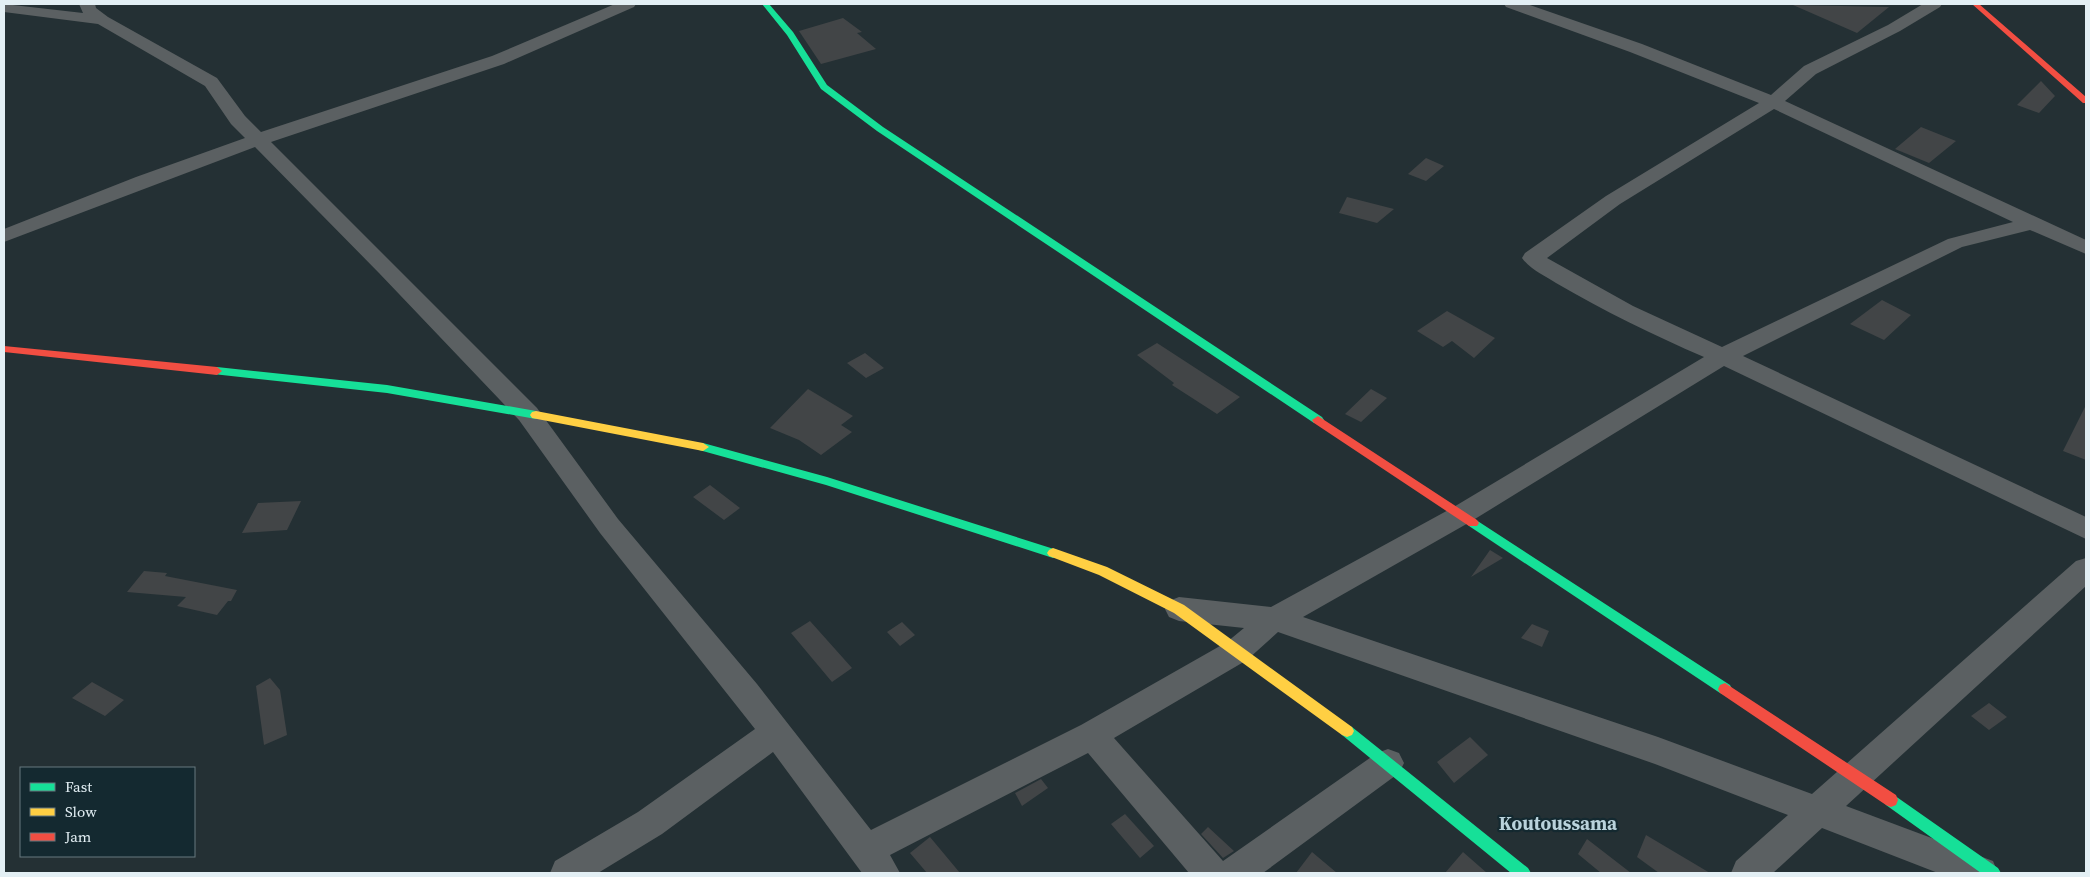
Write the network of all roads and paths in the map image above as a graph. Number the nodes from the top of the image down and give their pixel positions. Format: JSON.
{"nodes":[{"id":1,"x":628,"y":4,"type":"edge"},
{"id":2,"x":765,"y":4,"type":"edge"},
{"id":3,"x":1512,"y":4,"type":"edge"},
{"id":4,"x":1934,"y":4,"type":"edge"},
{"id":5,"x":1974,"y":4,"type":"edge"},
{"id":6,"x":4,"y":7,"type":"edge"},
{"id":7,"x":94,"y":12,"type":"edge"},
{"id":8,"x":2086,"y":101,"type":"edge"},
{"id":9,"x":1772,"y":102,"type":"junction"},
{"id":10,"x":257,"y":140,"type":"junction"},
{"id":11,"x":2032,"y":223,"type":"junction"},
{"id":12,"x":4,"y":236,"type":"edge"},
{"id":13,"x":2086,"y":248,"type":"edge"},
{"id":14,"x":4,"y":348,"type":"edge"},
{"id":15,"x":1723,"y":356,"type":"junction"},
{"id":16,"x":528,"y":414,"type":"junction"},
{"id":17,"x":1461,"y":515,"type":"junction"},
{"id":18,"x":2086,"y":529,"type":"edge"},
{"id":19,"x":2086,"y":569,"type":"edge"},
{"id":20,"x":1179,"y":609,"type":"junction"},
{"id":21,"x":1274,"y":620,"type":"junction"},
{"id":22,"x":1237,"y":651,"type":"junction"},
{"id":23,"x":776,"y":732,"type":"junction"},
{"id":24,"x":1092,"y":735,"type":"junction"},
{"id":25,"x":1388,"y":763,"type":"junction"},
{"id":26,"x":1857,"y":775,"type":"junction"},
{"id":27,"x":1817,"y":811,"type":"junction"},
{"id":28,"x":874,"y":862,"type":"edge"},
{"id":29,"x":567,"y":873,"type":"edge"},
{"id":30,"x":1211,"y":873,"type":"edge"},
{"id":31,"x":1235,"y":873,"type":"edge"},
{"id":32,"x":1523,"y":873,"type":"edge"},
{"id":33,"x":1748,"y":873,"type":"edge"},
{"id":34,"x":1981,"y":873,"type":"edge"},
{"id":35,"x":1993,"y":873,"type":"edge"}],
"edges":[{"from":1,"to":10,"type":"street"},
{"from":2,"to":17,"type":"street"},
{"from":3,"to":9,"type":"street"},
{"from":4,"to":9,"type":"street"},
{"from":5,"to":8,"type":"street"},
{"from":6,"to":7,"type":"street"},
{"from":7,"to":10,"type":"street"},
{"from":9,"to":11,"type":"street"},
{"from":9,"to":15,"type":"street"},
{"from":10,"to":12,"type":"street"},
{"from":10,"to":16,"type":"street"},
{"from":11,"to":13,"type":"street"},
{"from":11,"to":15,"type":"street"},
{"from":14,"to":16,"type":"street"},
{"from":15,"to":17,"type":"street"},
{"from":15,"to":18,"type":"street"},
{"from":16,"to":20,"type":"street"},
{"from":16,"to":23,"type":"street"},
{"from":17,"to":21,"type":"street"},
{"from":17,"to":26,"type":"street"},
{"from":19,"to":26,"type":"street"},
{"from":20,"to":21,"type":"street"},
{"from":20,"to":22,"type":"street"},
{"from":21,"to":22,"type":"street"},
{"from":21,"to":27,"type":"street"},
{"from":22,"to":24,"type":"street"},
{"from":22,"to":25,"type":"street"},
{"from":23,"to":28,"type":"street"},
{"from":23,"to":29,"type":"street"},
{"from":24,"to":28,"type":"street"},
{"from":24,"to":30,"type":"street"},
{"from":25,"to":31,"type":"street"},
{"from":25,"to":32,"type":"street"},
{"from":26,"to":27,"type":"street"},
{"from":26,"to":35,"type":"street"},
{"from":27,"to":33,"type":"street"},
{"from":27,"to":34,"type":"street"}]}
